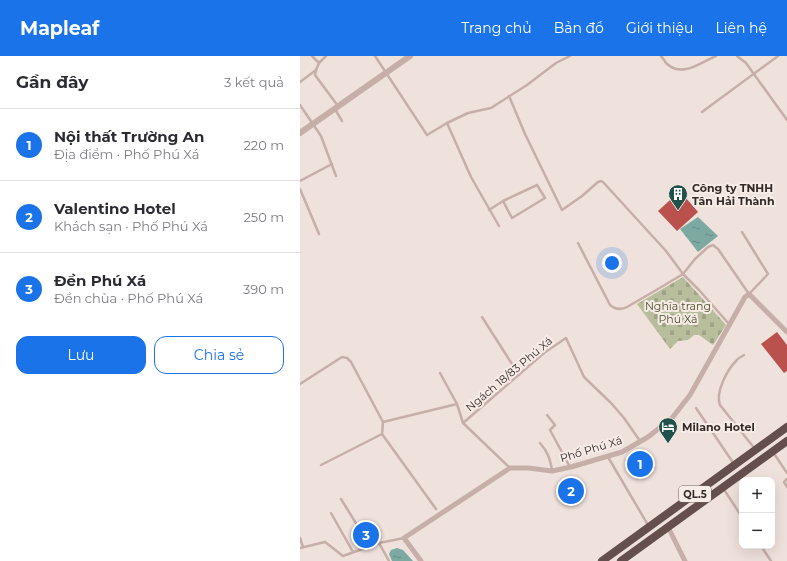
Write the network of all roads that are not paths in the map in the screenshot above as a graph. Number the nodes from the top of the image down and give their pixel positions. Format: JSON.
{"nodes":[{"id":1,"x":312,"y":56,"type":"edge"},
{"id":2,"x":326,"y":56,"type":"edge"},
{"id":3,"x":375,"y":56,"type":"edge"},
{"id":4,"x":410,"y":56,"type":"edge"},
{"id":5,"x":570,"y":56,"type":"edge"},
{"id":6,"x":661,"y":56,"type":"edge"},
{"id":7,"x":716,"y":56,"type":"edge"},
{"id":8,"x":737,"y":56,"type":"edge"},
{"id":9,"x":778,"y":56,"type":"edge"},
{"id":10,"x":319,"y":63,"type":"junction"},
{"id":11,"x":316,"y":70,"type":"junction"},
{"id":12,"x":387,"y":72,"type":"junction"},
{"id":13,"x":754,"y":74,"type":"junction"},
{"id":14,"x":300,"y":82,"type":"edge"},
{"id":15,"x":509,"y":96,"type":"junction"},
{"id":16,"x":300,"y":105,"type":"edge"},
{"id":17,"x":336,"y":108,"type":"junction"},
{"id":18,"x":702,"y":112,"type":"dead end"},
{"id":19,"x":787,"y":120,"type":"edge"},
{"id":20,"x":342,"y":121,"type":"dead end"},
{"id":21,"x":447,"y":123,"type":"junction"},
{"id":22,"x":312,"y":124,"type":"junction"},
{"id":23,"x":300,"y":133,"type":"edge"},
{"id":24,"x":332,"y":164,"type":"junction"},
{"id":25,"x":336,"y":176,"type":"dead end"},
{"id":26,"x":300,"y":181,"type":"edge"},
{"id":27,"x":300,"y":189,"type":"edge"},
{"id":28,"x":301,"y":197,"type":"edge"},
{"id":29,"x":504,"y":201,"type":"junction"},
{"id":30,"x":489,"y":210,"type":"junction"},
{"id":31,"x":499,"y":226,"type":"dead end"},
{"id":32,"x":742,"y":232,"type":"dead end"},
{"id":33,"x":319,"y":234,"type":"dead end"},
{"id":34,"x":578,"y":244,"type":"dead end"},
{"id":35,"x":682,"y":274,"type":"junction"},
{"id":36,"x":749,"y":294,"type":"junction"},
{"id":37,"x":482,"y":317,"type":"dead end"},
{"id":38,"x":729,"y":325,"type":"junction"},
{"id":39,"x":787,"y":332,"type":"edge"},
{"id":40,"x":744,"y":355,"type":"dead end"},
{"id":41,"x":440,"y":373,"type":"dead end"},
{"id":42,"x":519,"y":375,"type":"junction"},
{"id":43,"x":300,"y":384,"type":"edge"},
{"id":44,"x":457,"y":404,"type":"junction"},
{"id":45,"x":696,"y":408,"type":"dead end"},
{"id":46,"x":547,"y":415,"type":"dead end"},
{"id":47,"x":384,"y":422,"type":"junction"},
{"id":48,"x":463,"y":423,"type":"junction"},
{"id":49,"x":787,"y":427,"type":"edge"},
{"id":50,"x":382,"y":434,"type":"junction"},
{"id":51,"x":641,"y":441,"type":"junction"},
{"id":52,"x":787,"y":441,"type":"edge"},
{"id":53,"x":540,"y":443,"type":"dead end"},
{"id":54,"x":755,"y":450,"type":"junction"},
{"id":55,"x":773,"y":452,"type":"junction"},
{"id":56,"x":607,"y":456,"type":"junction"},
{"id":57,"x":735,"y":464,"type":"junction"},
{"id":58,"x":321,"y":465,"type":"dead end"},
{"id":59,"x":571,"y":467,"type":"junction"},
{"id":60,"x":510,"y":468,"type":"junction"},
{"id":61,"x":552,"y":471,"type":"junction"},
{"id":62,"x":787,"y":473,"type":"edge"},
{"id":63,"x":787,"y":479,"type":"edge"},
{"id":64,"x":787,"y":487,"type":"edge"},
{"id":65,"x":723,"y":488,"type":"junction"},
{"id":66,"x":340,"y":499,"type":"dead end"},
{"id":67,"x":436,"y":509,"type":"dead end"},
{"id":68,"x":331,"y":513,"type":"dead end"},
{"id":69,"x":739,"y":513,"type":"edge"},
{"id":70,"x":649,"y":527,"type":"junction"},
{"id":71,"x":668,"y":527,"type":"junction"},
{"id":72,"x":300,"y":538,"type":"edge"},
{"id":73,"x":404,"y":538,"type":"junction"},
{"id":74,"x":379,"y":543,"type":"junction"},
{"id":75,"x":370,"y":546,"type":"junction"},
{"id":76,"x":302,"y":548,"type":"edge"},
{"id":77,"x":763,"y":549,"type":"edge"},
{"id":78,"x":353,"y":552,"type":"junction"},
{"id":79,"x":389,"y":561,"type":"edge"},
{"id":80,"x":421,"y":561,"type":"edge"},
{"id":81,"x":602,"y":561,"type":"edge"},
{"id":82,"x":621,"y":561,"type":"edge"},
{"id":83,"x":685,"y":561,"type":"edge"},
{"id":84,"x":771,"y":561,"type":"edge"}],
"edges":[{"from":1,"to":10,"type":"lane"},
{"from":2,"to":10,"type":"lane"},
{"from":3,"to":12,"type":"lane"},
{"from":4,"to":12,"type":"street"},
{"from":5,"to":15,"type":"lane"},
{"from":6,"to":7,"type":"lane"},
{"from":8,"to":13,"type":"lane"},
{"from":9,"to":13,"type":"lane"},
{"from":10,"to":11,"type":"lane"},
{"from":11,"to":14,"type":"lane"},
{"from":11,"to":17,"type":"lane"},
{"from":12,"to":17,"type":"street"},
{"from":12,"to":21,"type":"lane"},
{"from":13,"to":18,"type":"lane"},
{"from":13,"to":19,"type":"lane"},
{"from":15,"to":21,"type":"lane"},
{"from":15,"to":35,"type":"lane"},
{"from":16,"to":22,"type":"lane"},
{"from":17,"to":20,"type":"lane"},
{"from":17,"to":22,"type":"street"},
{"from":21,"to":30,"type":"lane"},
{"from":22,"to":23,"type":"street"},
{"from":22,"to":24,"type":"lane"},
{"from":24,"to":25,"type":"lane"},
{"from":24,"to":26,"type":"lane"},
{"from":27,"to":28,"type":"lane"},
{"from":28,"to":33,"type":"lane"},
{"from":29,"to":29,"type":"lane"},
{"from":29,"to":30,"type":"lane"},
{"from":30,"to":31,"type":"lane"},
{"from":32,"to":36,"type":"lane"},
{"from":34,"to":35,"type":"lane"},
{"from":35,"to":36,"type":"lane"},
{"from":35,"to":38,"type":"lane"},
{"from":36,"to":38,"type":"street","name":"Phố Phú Xá"},
{"from":36,"to":39,"type":"street"},
{"from":37,"to":42,"type":"lane"},
{"from":38,"to":51,"type":"street","name":"Phố Phú Xá"},
{"from":40,"to":54,"type":"lane"},
{"from":41,"to":44,"type":"lane"},
{"from":42,"to":48,"type":"lane","name":"Ngách 18/83 Phú Xá"},
{"from":42,"to":51,"type":"lane","name":"Ngách 18/83 Phú Xá"},
{"from":43,"to":47,"type":"lane"},
{"from":44,"to":47,"type":"lane"},
{"from":44,"to":48,"type":"lane"},
{"from":45,"to":57,"type":"lane"},
{"from":46,"to":59,"type":"lane"},
{"from":47,"to":50,"type":"lane"},
{"from":48,"to":60,"type":"lane"},
{"from":49,"to":54,"type":"highway","number":"QL.5"},
{"from":50,"to":58,"type":"lane"},
{"from":50,"to":67,"type":"lane"},
{"from":51,"to":56,"type":"street","name":"Phố Phú Xá"},
{"from":52,"to":55,"type":"highway","number":"QL.5"},
{"from":53,"to":61,"type":"lane"},
{"from":54,"to":57,"type":"highway","number":"QL.5"},
{"from":55,"to":62,"type":"lane"},
{"from":55,"to":65,"type":"highway","number":"QL.5"},
{"from":56,"to":59,"type":"street","name":"Phố Phú Xá"},
{"from":56,"to":70,"type":"lane"},
{"from":57,"to":70,"type":"highway","number":"QL.5"},
{"from":59,"to":61,"type":"street","name":"Phố Phú Xá"},
{"from":60,"to":61,"type":"street","name":"Phố Phú Xá"},
{"from":60,"to":73,"type":"street"},
{"from":63,"to":64,"type":"lane"},
{"from":65,"to":69,"type":"lane"},
{"from":65,"to":71,"type":"highway","number":"QL.5"},
{"from":66,"to":75,"type":"lane"},
{"from":68,"to":78,"type":"lane"},
{"from":70,"to":81,"type":"highway","number":"QL.5"},
{"from":71,"to":82,"type":"highway","number":"QL.5"},
{"from":71,"to":83,"type":"street"},
{"from":72,"to":76,"type":"lane"},
{"from":73,"to":74,"type":"lane"},
{"from":73,"to":80,"type":"street"},
{"from":74,"to":75,"type":"lane"},
{"from":74,"to":79,"type":"lane"},
{"from":75,"to":78,"type":"lane"},
{"from":76,"to":78,"type":"lane"},
{"from":77,"to":84,"type":"lane"}]}
